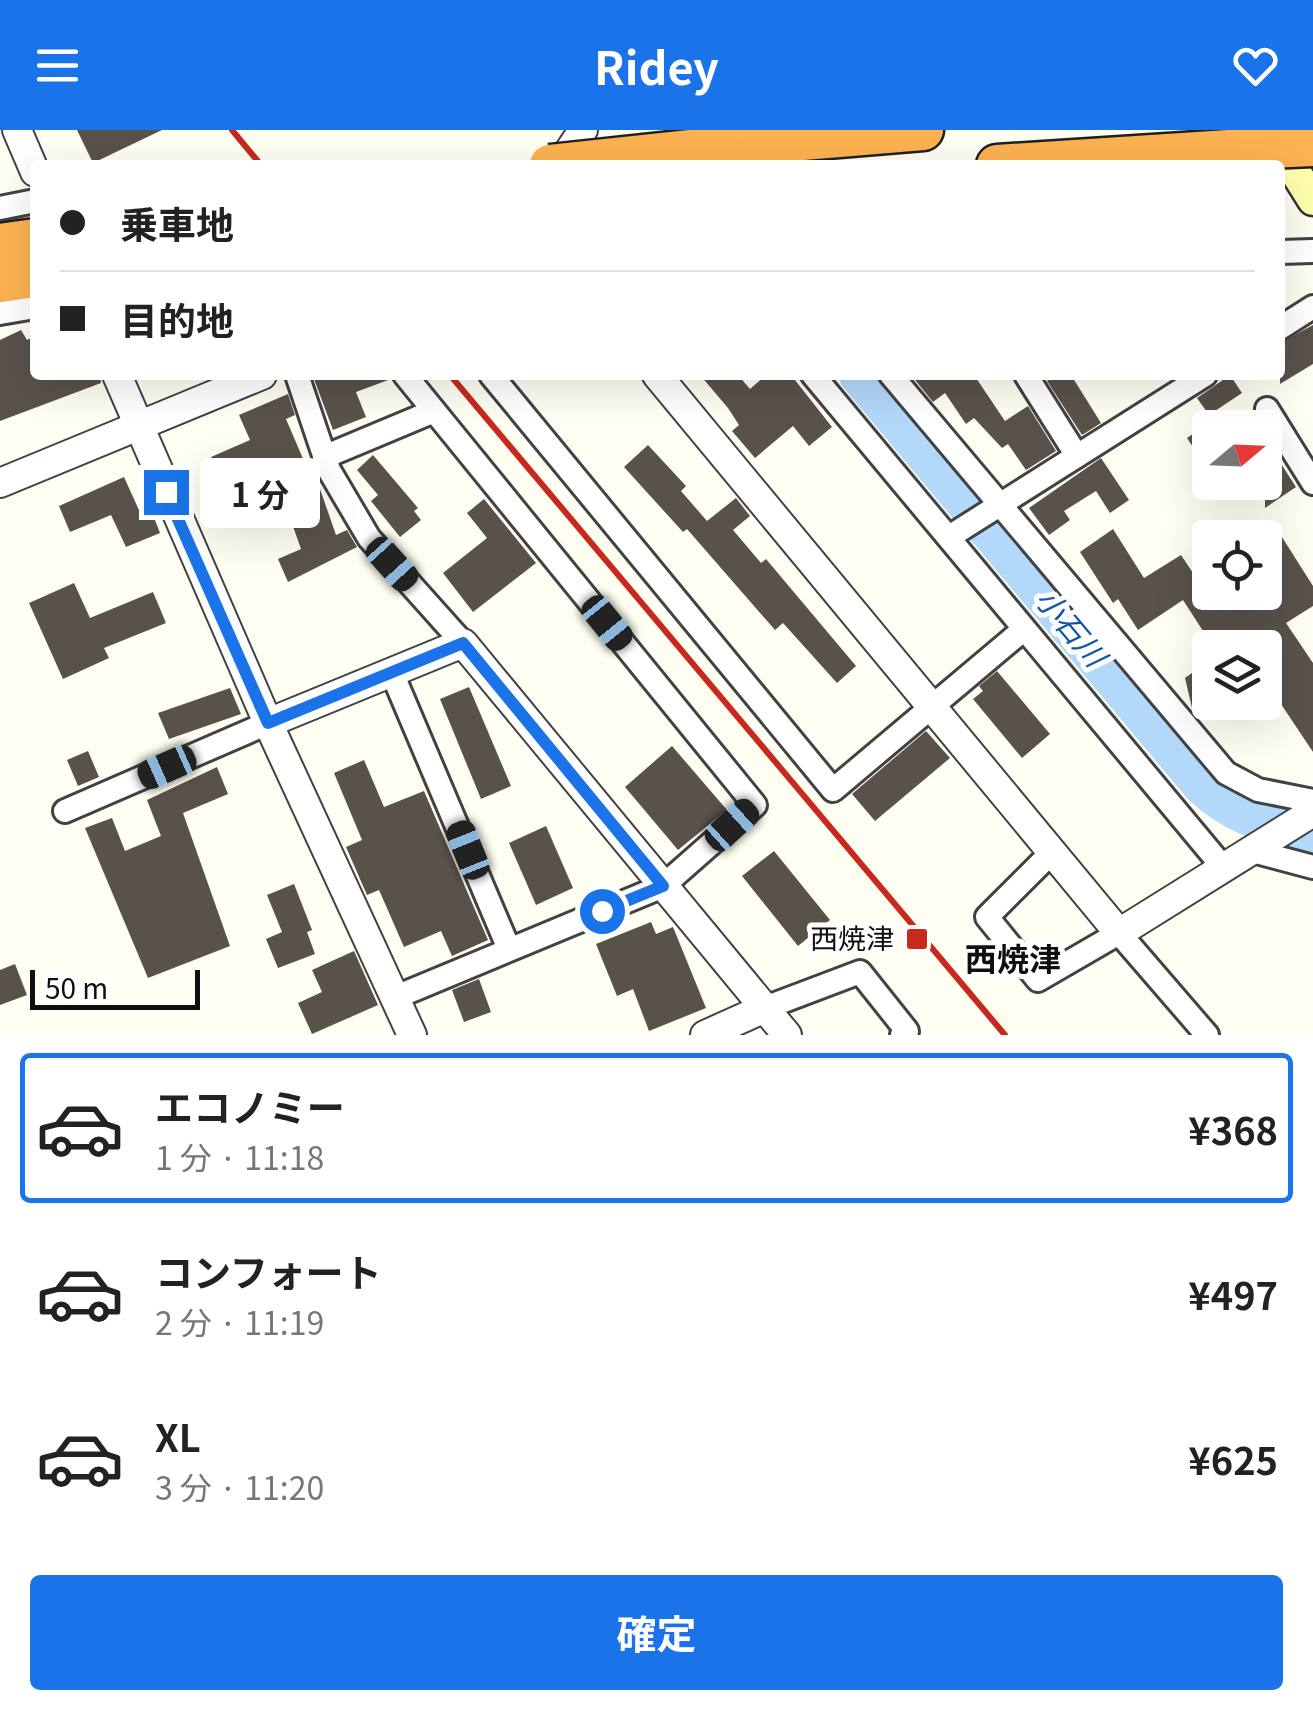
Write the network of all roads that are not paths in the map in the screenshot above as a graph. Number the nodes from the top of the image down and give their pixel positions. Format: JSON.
{"nodes":[{"id":1,"x":16,"y":130,"type":"edge"},
{"id":2,"x":582,"y":130,"type":"edge"},
{"id":3,"x":923,"y":130,"type":"edge"},
{"id":4,"x":1257,"y":140,"type":"edge"},
{"id":5,"x":1313,"y":146,"type":"edge"},
{"id":6,"x":709,"y":148,"type":"edge"},
{"id":7,"x":563,"y":160,"type":"edge"},
{"id":8,"x":597,"y":160,"type":"edge"},
{"id":9,"x":1049,"y":160,"type":"edge"},
{"id":10,"x":1276,"y":160,"type":"edge"},
{"id":11,"x":30,"y":161,"type":"edge"},
{"id":12,"x":1285,"y":170,"type":"edge"},
{"id":13,"x":1313,"y":200,"type":"edge"},
{"id":14,"x":30,"y":202,"type":"edge"},
{"id":15,"x":0,"y":208,"type":"edge"},
{"id":16,"x":30,"y":239,"type":"edge"},
{"id":17,"x":0,"y":244,"type":"edge"},
{"id":18,"x":1313,"y":250,"type":"edge"},
{"id":19,"x":1285,"y":252,"type":"edge"},
{"id":20,"x":30,"y":278,"type":"edge"},
{"id":21,"x":0,"y":282,"type":"edge"},
{"id":22,"x":1313,"y":307,"type":"edge"},
{"id":23,"x":30,"y":309,"type":"edge"},
{"id":24,"x":0,"y":313,"type":"edge"},
{"id":25,"x":1285,"y":325,"type":"edge"},
{"id":26,"x":119,"y":380,"type":"edge"},
{"id":27,"x":250,"y":380,"type":"edge"},
{"id":28,"x":299,"y":380,"type":"edge"},
{"id":29,"x":409,"y":380,"type":"edge"},
{"id":30,"x":503,"y":380,"type":"edge"},
{"id":31,"x":661,"y":380,"type":"edge"},
{"id":32,"x":817,"y":380,"type":"edge"},
{"id":33,"x":895,"y":380,"type":"edge"},
{"id":34,"x":1029,"y":380,"type":"edge"},
{"id":35,"x":1198,"y":380,"type":"edge"},
{"id":36,"x":1267,"y":408,"type":"dead end"},
{"id":37,"x":434,"y":410,"type":"junction"},
{"id":38,"x":136,"y":426,"type":"junction"},
{"id":39,"x":1077,"y":456,"type":"junction"},
{"id":40,"x":324,"y":457,"type":"junction"},
{"id":41,"x":0,"y":483,"type":"edge"},
{"id":42,"x":1313,"y":484,"type":"edge"},
{"id":43,"x":998,"y":506,"type":"junction"},
{"id":44,"x":949,"y":537,"type":"junction"},
{"id":45,"x":1023,"y":630,"type":"junction"},
{"id":46,"x":463,"y":643,"type":"junction"},
{"id":47,"x":392,"y":673,"type":"junction"},
{"id":48,"x":932,"y":707,"type":"junction"},
{"id":49,"x":268,"y":723,"type":"junction"},
{"id":50,"x":1313,"y":801,"type":"edge"},
{"id":51,"x":66,"y":811,"type":"dead end"},
{"id":52,"x":1313,"y":812,"type":"edge"},
{"id":53,"x":1249,"y":850,"type":"junction"},
{"id":54,"x":1052,"y":852,"type":"junction"},
{"id":55,"x":1222,"y":866,"type":"junction"},
{"id":56,"x":1313,"y":867,"type":"edge"},
{"id":57,"x":663,"y":886,"type":"junction"},
{"id":58,"x":1120,"y":933,"type":"junction"},
{"id":59,"x":509,"y":949,"type":"junction"},
{"id":60,"x":396,"y":997,"type":"junction"},
{"id":61,"x":765,"y":1008,"type":"junction"},
{"id":62,"x":412,"y":1035,"type":"edge"},
{"id":63,"x":705,"y":1035,"type":"edge"},
{"id":64,"x":787,"y":1035,"type":"edge"},
{"id":65,"x":902,"y":1035,"type":"edge"},
{"id":66,"x":1207,"y":1035,"type":"edge"}],
"edges":[{"from":1,"to":11,"type":"street"},
{"from":2,"to":7,"type":"street"},
{"from":3,"to":6,"type":"highway"},
{"from":4,"to":5,"type":"highway","bridge":true},
{"from":4,"to":9,"type":"highway"},
{"from":4,"to":10,"type":"main road"},
{"from":6,"to":8,"type":"highway","bridge":true},
{"from":12,"to":13,"type":"main road"},
{"from":14,"to":15,"type":"street"},
{"from":16,"to":17,"type":"highway"},
{"from":18,"to":19,"type":"street"},
{"from":20,"to":21,"type":"highway"},
{"from":22,"to":25,"type":"street"},
{"from":23,"to":24,"type":"street"},
{"from":26,"to":38,"type":"street"},
{"from":27,"to":38,"type":"street"},
{"from":28,"to":40,"type":"street"},
{"from":29,"to":37,"type":"street"},
{"from":30,"to":48,"type":"street"},
{"from":31,"to":48,"type":"street"},
{"from":32,"to":44,"type":"street"},
{"from":33,"to":43,"type":"street"},
{"from":34,"to":39,"type":"street"},
{"from":35,"to":39,"type":"street"},
{"from":36,"to":42,"type":"street"},
{"from":37,"to":40,"type":"street"},
{"from":37,"to":57,"type":"street"},
{"from":38,"to":41,"type":"street"},
{"from":38,"to":49,"type":"street"},
{"from":39,"to":43,"type":"street"},
{"from":40,"to":46,"type":"street"},
{"from":43,"to":44,"type":"street"},
{"from":43,"to":50,"type":"street"},
{"from":44,"to":45,"type":"street"},
{"from":45,"to":48,"type":"street"},
{"from":45,"to":55,"type":"street"},
{"from":46,"to":47,"type":"street"},
{"from":46,"to":57,"type":"street"},
{"from":47,"to":49,"type":"street"},
{"from":47,"to":59,"type":"street"},
{"from":48,"to":54,"type":"street"},
{"from":49,"to":51,"type":"street"},
{"from":49,"to":60,"type":"street"},
{"from":52,"to":53,"type":"street"},
{"from":53,"to":55,"type":"street"},
{"from":53,"to":56,"type":"street"},
{"from":54,"to":58,"type":"street"},
{"from":54,"to":58,"type":"street"},
{"from":55,"to":58,"type":"street"},
{"from":57,"to":59,"type":"street"},
{"from":57,"to":61,"type":"street"},
{"from":58,"to":66,"type":"street"},
{"from":59,"to":60,"type":"street"},
{"from":60,"to":62,"type":"street"},
{"from":61,"to":63,"type":"street"},
{"from":61,"to":64,"type":"street"},
{"from":61,"to":65,"type":"street"}]}
